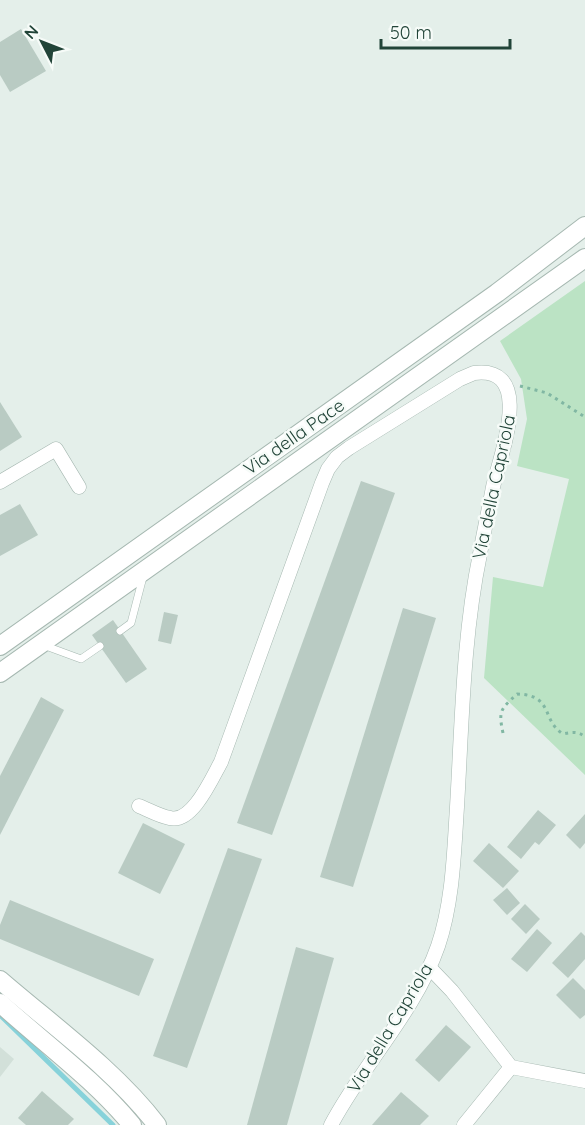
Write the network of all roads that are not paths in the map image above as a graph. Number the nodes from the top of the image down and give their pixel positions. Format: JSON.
{"nodes":[{"id":1,"x":585,"y":226,"type":"edge"},
{"id":2,"x":585,"y":258,"type":"edge"},
{"id":3,"x":0,"y":482,"type":"edge"},
{"id":4,"x":79,"y":487,"type":"dead end"},
{"id":5,"x":144,"y":571,"type":"junction"},
{"id":6,"x":120,"y":631,"type":"dead end"},
{"id":7,"x":41,"y":644,"type":"junction"},
{"id":8,"x":0,"y":646,"type":"edge"},
{"id":9,"x":100,"y":646,"type":"dead end"},
{"id":10,"x":0,"y":673,"type":"edge"},
{"id":11,"x":139,"y":806,"type":"dead end"},
{"id":12,"x":429,"y":966,"type":"junction"},
{"id":13,"x":0,"y":980,"type":"edge"},
{"id":14,"x":0,"y":1003,"type":"edge"},
{"id":15,"x":511,"y":1066,"type":"junction"},
{"id":16,"x":585,"y":1081,"type":"edge"},
{"id":17,"x":132,"y":1125,"type":"edge"},
{"id":18,"x":157,"y":1125,"type":"edge"},
{"id":19,"x":331,"y":1125,"type":"edge"},
{"id":20,"x":464,"y":1125,"type":"edge"}],
"edges":[{"from":1,"to":8,"type":"street","name":"Via della Pace"},
{"from":2,"to":5,"type":"street","name":"Via della Pace"},
{"from":3,"to":4,"type":"street"},
{"from":5,"to":6,"type":"lane"},
{"from":5,"to":7,"type":"street","name":"Via della Pace"},
{"from":7,"to":9,"type":"lane"},
{"from":7,"to":10,"type":"street","name":"Via della Pace"},
{"from":11,"to":12,"type":"street","name":"Via della Capriola"},
{"from":12,"to":15,"type":"street"},
{"from":12,"to":19,"type":"street","name":"Via della Capriola"},
{"from":13,"to":18,"type":"street"},
{"from":14,"to":17,"type":"street"},
{"from":15,"to":16,"type":"street"},
{"from":15,"to":20,"type":"street"}]}
